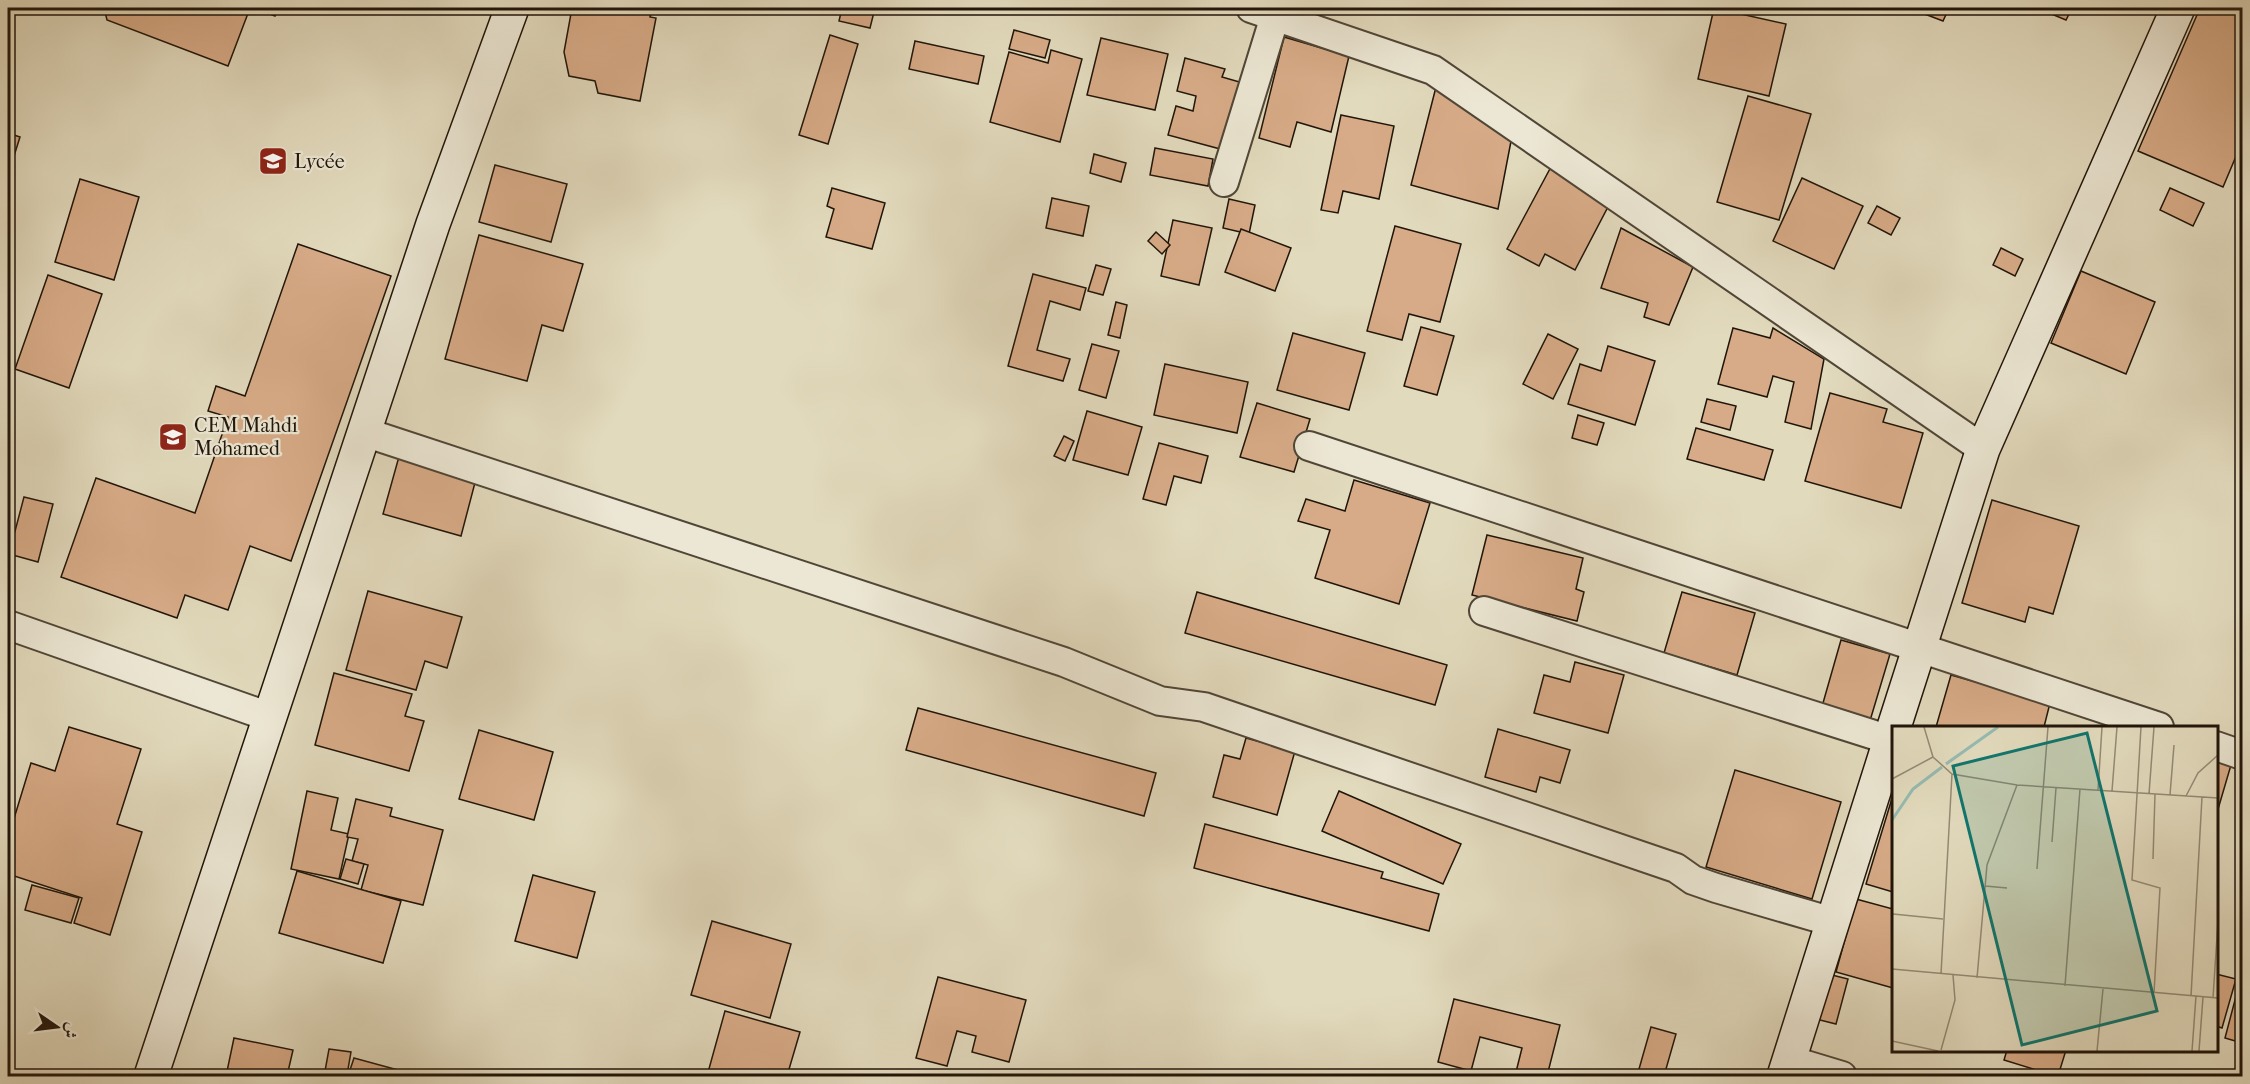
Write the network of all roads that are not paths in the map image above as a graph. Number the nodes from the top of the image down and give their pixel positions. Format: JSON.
{"nodes":[{"id":1,"x":512,"y":8,"type":"edge"},
{"id":2,"x":2178,"y":8,"type":"edge"},
{"id":3,"x":1263,"y":12,"type":"edge"},
{"id":4,"x":1224,"y":182,"type":"dead end"},
{"id":5,"x":364,"y":432,"type":"junction"},
{"id":6,"x":1309,"y":446,"type":"dead end"},
{"id":7,"x":1983,"y":449,"type":"junction"},
{"id":8,"x":1484,"y":611,"type":"dead end"},
{"id":9,"x":8,"y":625,"type":"edge"},
{"id":10,"x":1918,"y":647,"type":"junction"},
{"id":11,"x":270,"y":717,"type":"junction"},
{"id":12,"x":1894,"y":726,"type":"edge"},
{"id":13,"x":2156,"y":726,"type":"edge"},
{"id":14,"x":1892,"y":732,"type":"edge"},
{"id":15,"x":2217,"y":746,"type":"edge"},
{"id":16,"x":2242,"y":754,"type":"edge"},
{"id":17,"x":1833,"y":922,"type":"junction"},
{"id":18,"x":1786,"y":1068,"type":"edge"},
{"id":19,"x":151,"y":1077,"type":"edge"},
{"id":20,"x":1842,"y":1077,"type":"edge"}],
"edges":[{"from":1,"to":5,"type":"street"},
{"from":2,"to":7,"type":"street"},
{"from":3,"to":4,"type":"street"},
{"from":3,"to":7,"type":"street"},
{"from":5,"to":11,"type":"street"},
{"from":5,"to":17,"type":"street"},
{"from":6,"to":10,"type":"street"},
{"from":7,"to":10,"type":"street"},
{"from":8,"to":14,"type":"street"},
{"from":9,"to":11,"type":"street"},
{"from":10,"to":12,"type":"street"},
{"from":10,"to":13,"type":"street"},
{"from":11,"to":19,"type":"street"},
{"from":14,"to":17,"type":"street"},
{"from":15,"to":16,"type":"street"},
{"from":17,"to":18,"type":"street"},
{"from":18,"to":20,"type":"street"}]}
